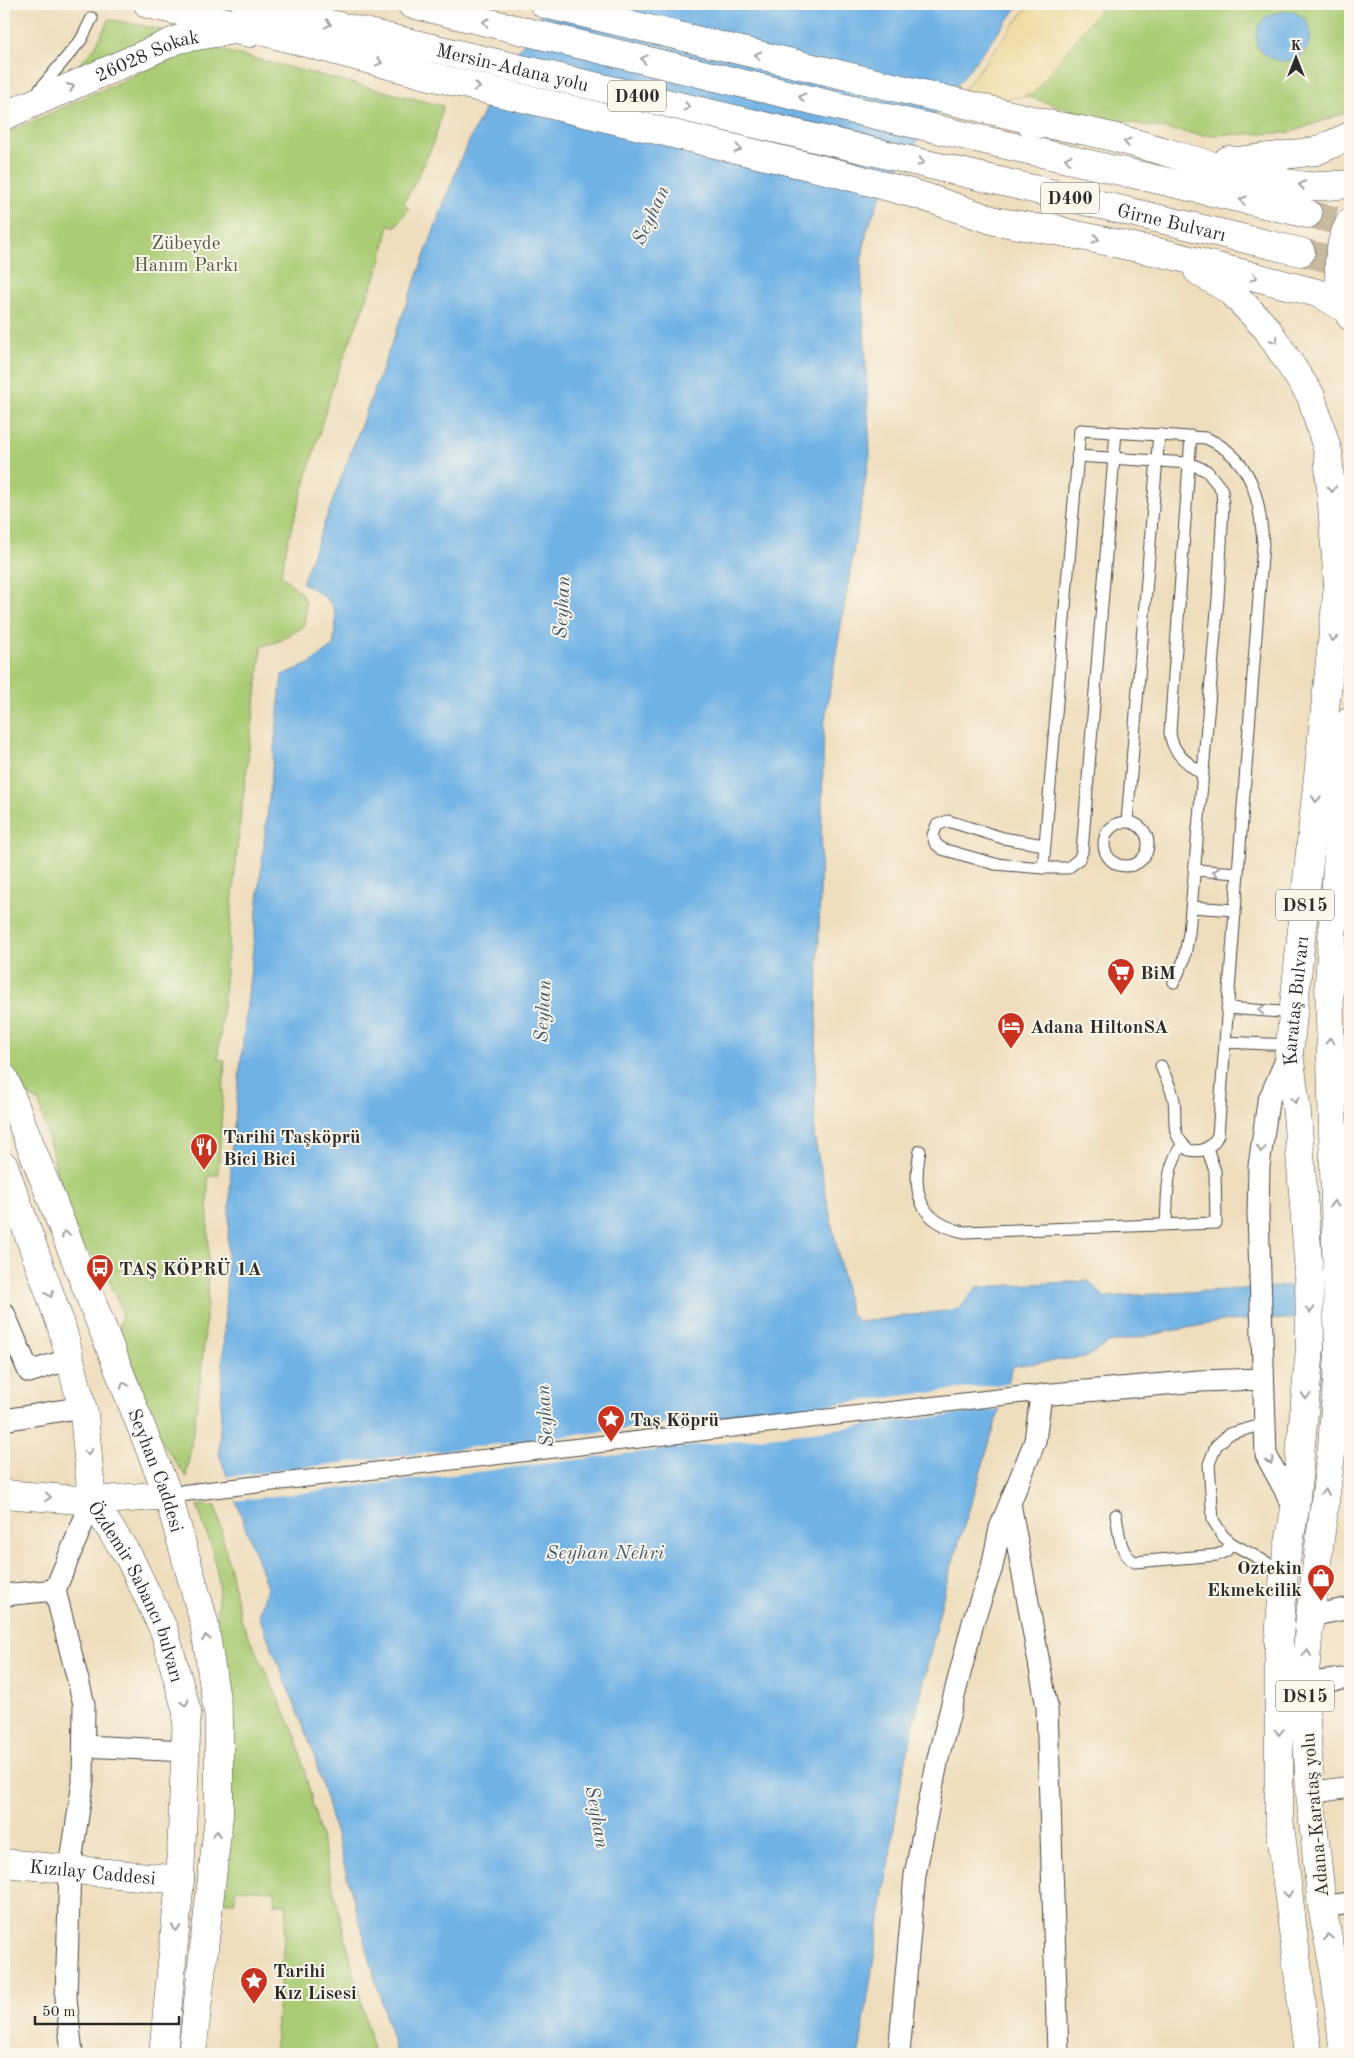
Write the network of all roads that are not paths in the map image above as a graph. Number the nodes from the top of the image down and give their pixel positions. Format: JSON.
{"nodes":[{"id":1,"x":148,"y":4,"type":"edge"},
{"id":2,"x":203,"y":4,"type":"edge"},
{"id":3,"x":411,"y":4,"type":"edge"},
{"id":4,"x":544,"y":4,"type":"edge"},
{"id":5,"x":255,"y":6,"type":"edge"},
{"id":6,"x":92,"y":18,"type":"dead end"},
{"id":7,"x":298,"y":41,"type":"junction"},
{"id":8,"x":849,"y":109,"type":"junction"},
{"id":9,"x":15,"y":111,"type":"edge"},
{"id":10,"x":1049,"y":124,"type":"junction"},
{"id":11,"x":1350,"y":136,"type":"edge"},
{"id":12,"x":839,"y":143,"type":"junction"},
{"id":13,"x":1158,"y":149,"type":"junction"},
{"id":14,"x":1350,"y":184,"type":"edge"},
{"id":15,"x":1308,"y":214,"type":"tunnel mouth"},
{"id":16,"x":1350,"y":222,"type":"edge"},
{"id":17,"x":1067,"y":233,"type":"junction"},
{"id":18,"x":1301,"y":252,"type":"tunnel mouth"},
{"id":19,"x":1171,"y":255,"type":"junction"},
{"id":20,"x":1348,"y":313,"type":"edge"},
{"id":21,"x":1116,"y":432,"type":"junction"},
{"id":22,"x":1159,"y":434,"type":"junction"},
{"id":23,"x":1191,"y":436,"type":"junction"},
{"id":24,"x":1077,"y":456,"type":"junction"},
{"id":25,"x":1114,"y":458,"type":"junction"},
{"id":26,"x":1157,"y":461,"type":"junction"},
{"id":27,"x":1189,"y":463,"type":"junction"},
{"id":28,"x":1350,"y":538,"type":"edge"},
{"id":29,"x":1338,"y":585,"type":"junction"},
{"id":30,"x":1350,"y":721,"type":"edge"},
{"id":31,"x":1203,"y":775,"type":"junction"},
{"id":32,"x":1347,"y":779,"type":"edge"},
{"id":33,"x":1346,"y":808,"type":"edge"},
{"id":34,"x":1127,"y":822,"type":"dead end"},
{"id":35,"x":1044,"y":844,"type":"junction"},
{"id":36,"x":1043,"y":868,"type":"junction"},
{"id":37,"x":1194,"y":870,"type":"junction"},
{"id":38,"x":1238,"y":873,"type":"junction"},
{"id":39,"x":1191,"y":907,"type":"junction"},
{"id":40,"x":1235,"y":910,"type":"junction"},
{"id":41,"x":1340,"y":962,"type":"edge"},
{"id":42,"x":1174,"y":982,"type":"dead end"},
{"id":43,"x":1227,"y":1008,"type":"junction"},
{"id":44,"x":1294,"y":1013,"type":"junction"},
{"id":45,"x":1225,"y":1042,"type":"junction"},
{"id":46,"x":1290,"y":1049,"type":"junction"},
{"id":47,"x":1161,"y":1066,"type":"dead end"},
{"id":48,"x":4,"y":1078,"type":"edge"},
{"id":49,"x":1182,"y":1145,"type":"junction"},
{"id":50,"x":1207,"y":1148,"type":"junction"},
{"id":51,"x":920,"y":1151,"type":"dead end"},
{"id":52,"x":4,"y":1166,"type":"edge"},
{"id":53,"x":1166,"y":1223,"type":"junction"},
{"id":54,"x":1343,"y":1236,"type":"edge"},
{"id":55,"x":4,"y":1312,"type":"edge"},
{"id":56,"x":1342,"y":1347,"type":"edge"},
{"id":57,"x":1310,"y":1348,"type":"joint"},
{"id":58,"x":70,"y":1359,"type":"junction"},
{"id":59,"x":1263,"y":1378,"type":"junction"},
{"id":60,"x":1034,"y":1395,"type":"junction"},
{"id":61,"x":83,"y":1407,"type":"junction"},
{"id":62,"x":4,"y":1420,"type":"edge"},
{"id":63,"x":1265,"y":1424,"type":"junction"},
{"id":64,"x":4,"y":1494,"type":"edge"},
{"id":65,"x":183,"y":1494,"type":"junction"},
{"id":66,"x":92,"y":1501,"type":"junction"},
{"id":67,"x":1010,"y":1502,"type":"junction"},
{"id":68,"x":1295,"y":1509,"type":"junction"},
{"id":69,"x":1116,"y":1515,"type":"dead end"},
{"id":70,"x":1231,"y":1543,"type":"junction"},
{"id":71,"x":1284,"y":1572,"type":"junction"},
{"id":72,"x":55,"y":1590,"type":"junction"},
{"id":73,"x":4,"y":1595,"type":"edge"},
{"id":74,"x":1350,"y":1608,"type":"edge"},
{"id":75,"x":1310,"y":1616,"type":"junction"},
{"id":76,"x":1350,"y":1678,"type":"edge"},
{"id":77,"x":1304,"y":1684,"type":"junction"},
{"id":78,"x":84,"y":1746,"type":"junction"},
{"id":79,"x":186,"y":1751,"type":"junction"},
{"id":80,"x":1350,"y":1787,"type":"edge"},
{"id":81,"x":1310,"y":1793,"type":"junction"},
{"id":82,"x":4,"y":1863,"type":"edge"},
{"id":83,"x":70,"y":1868,"type":"junction"},
{"id":84,"x":180,"y":1880,"type":"junction"},
{"id":85,"x":1350,"y":1903,"type":"edge"},
{"id":86,"x":1322,"y":1907,"type":"junction"},
{"id":87,"x":1343,"y":1974,"type":"edge"},
{"id":88,"x":1345,"y":2049,"type":"edge"},
{"id":89,"x":72,"y":2054,"type":"edge"},
{"id":90,"x":163,"y":2054,"type":"edge"},
{"id":91,"x":192,"y":2054,"type":"edge"},
{"id":92,"x":899,"y":2054,"type":"edge"},
{"id":93,"x":1058,"y":2054,"type":"edge"},
{"id":94,"x":1308,"y":2054,"type":"edge"}],
"edges":[{"from":1,"to":7,"type":"main road"},
{"from":2,"to":5,"type":"main road","name":"Mersin-Adana yolu"},
{"from":8,"to":3,"type":"main road","name":"Mersin-Adana yolu","number":"D400","one_way":true},
{"from":10,"to":4,"type":"main road","one_way":true},
{"from":5,"to":12,"type":"main road","name":"Mersin-Adana yolu","number":"D400","one_way":true},
{"from":6,"to":9,"type":"lane"},
{"from":9,"to":7,"type":"main road","name":"26028 Sokak","one_way":true},
{"from":7,"to":17,"type":"main road","one_way":true},
{"from":8,"to":10,"type":"main road"},
{"from":15,"to":8,"type":"main road","name":"Girne Bulvarı","number":"D400","one_way":true},
{"from":13,"to":10,"type":"main road","one_way":true},
{"from":11,"to":13,"type":"main road"},
{"from":12,"to":17,"type":"main road"},
{"from":12,"to":18,"type":"main road","name":"Girne Bulvarı","number":"D400","one_way":true},
{"from":14,"to":13,"type":"main road","one_way":true},
{"from":16,"to":20,"type":"main road"},
{"from":17,"to":19,"type":"main road","one_way":true},
{"from":19,"to":20,"type":"main road","one_way":true},
{"from":19,"to":29,"type":"main road","one_way":true},
{"from":21,"to":22,"type":"lane"},
{"from":21,"to":24,"type":"lane"},
{"from":21,"to":25,"type":"lane"},
{"from":22,"to":23,"type":"lane"},
{"from":22,"to":26,"type":"lane"},
{"from":23,"to":27,"type":"lane"},
{"from":23,"to":38,"type":"lane"},
{"from":24,"to":25,"type":"lane"},
{"from":24,"to":35,"type":"lane"},
{"from":25,"to":26,"type":"lane"},
{"from":25,"to":36,"type":"lane"},
{"from":26,"to":27,"type":"lane"},
{"from":26,"to":34,"type":"lane"},
{"from":27,"to":31,"type":"lane"},
{"from":27,"to":31,"type":"lane"},
{"from":28,"to":29,"type":"main road","name":"Karataş Bulvarı","number":"D815"},
{"from":29,"to":44,"type":"main road","name":"Karataş Bulvarı","number":"D815","one_way":true},
{"from":30,"to":32,"type":"main road","name":"Karataş Bulvarı","number":"D815"},
{"from":31,"to":37,"type":"lane"},
{"from":32,"to":33,"type":"main road","name":"Karataş Bulvarı","number":"D815"},
{"from":33,"to":41,"type":"main road","name":"Karataş Bulvarı","number":"D815"},
{"from":35,"to":36,"type":"lane"},
{"from":35,"to":36,"type":"lane"},
{"from":38,"to":37,"type":"lane","one_way":true},
{"from":37,"to":39,"type":"lane"},
{"from":38,"to":40,"type":"lane"},
{"from":39,"to":40,"type":"lane"},
{"from":39,"to":42,"type":"lane"},
{"from":40,"to":43,"type":"lane"},
{"from":54,"to":41,"type":"main road","name":"Karataş Bulvarı","number":"D815","one_way":true},
{"from":44,"to":43,"type":"lane","one_way":true},
{"from":43,"to":45,"type":"lane"},
{"from":44,"to":46,"type":"main road","name":"Karataş Bulvarı","number":"D815"},
{"from":45,"to":46,"type":"lane"},
{"from":45,"to":50,"type":"lane"},
{"from":46,"to":57,"type":"main road","name":"Karataş Bulvarı","number":"D815","one_way":true},
{"from":46,"to":59,"type":"street","one_way":true},
{"from":47,"to":49,"type":"lane"},
{"from":65,"to":48,"type":"main road","name":"Seyhan Caddesi","one_way":true},
{"from":49,"to":50,"type":"lane"},
{"from":49,"to":53,"type":"lane"},
{"from":50,"to":53,"type":"lane"},
{"from":51,"to":53,"type":"lane"},
{"from":52,"to":58,"type":"main road","name":"Özdemir Sabancı bulvarı","one_way":true},
{"from":54,"to":56,"type":"main road","name":"Karataş Bulvarı","number":"D815"},
{"from":55,"to":58,"type":"street"},
{"from":75,"to":56,"type":"main road","name":"Adana-Karataş yolu","number":"D815","one_way":true},
{"from":57,"to":68,"type":"main road","name":"Adana-Karataş yolu","number":"D815","one_way":true},
{"from":58,"to":61,"type":"main road","name":"Özdemir Sabancı bulvarı"},
{"from":59,"to":60,"type":"street"},
{"from":59,"to":63,"type":"street"},
{"from":60,"to":65,"type":"street"},
{"from":60,"to":67,"type":"street"},
{"from":61,"to":62,"type":"street"},
{"from":61,"to":66,"type":"main road","name":"Özdemir Sabancı bulvarı","one_way":true},
{"from":63,"to":68,"type":"street","one_way":true},
{"from":63,"to":70,"type":"lane"},
{"from":64,"to":66,"type":"main road","one_way":true},
{"from":65,"to":66,"type":"main road"},
{"from":91,"to":65,"type":"main road","name":"Seyhan Caddesi","one_way":true},
{"from":66,"to":72,"type":"street"},
{"from":66,"to":79,"type":"main road","name":"Özdemir Sabancı bulvarı","one_way":true},
{"from":67,"to":92,"type":"street"},
{"from":67,"to":93,"type":"street"},
{"from":68,"to":71,"type":"main road","name":"Adana-Karataş yolu","number":"D815"},
{"from":69,"to":70,"type":"lane"},
{"from":70,"to":71,"type":"lane"},
{"from":71,"to":94,"type":"main road","name":"Adana-Karataş yolu","number":"D815","one_way":true},
{"from":72,"to":73,"type":"street"},
{"from":72,"to":78,"type":"street"},
{"from":74,"to":75,"type":"street"},
{"from":77,"to":75,"type":"main road","name":"Adana-Karataş yolu","number":"D815","one_way":true},
{"from":76,"to":77,"type":"street"},
{"from":77,"to":81,"type":"main road","name":"Adana-Karataş yolu","number":"D815"},
{"from":78,"to":79,"type":"street"},
{"from":78,"to":83,"type":"street"},
{"from":79,"to":84,"type":"main road","name":"Özdemir Sabancı bulvarı"},
{"from":80,"to":81,"type":"street"},
{"from":81,"to":86,"type":"main road","name":"Adana-Karataş yolu","number":"D815"},
{"from":82,"to":83,"type":"main road","name":"Kızılay Caddesi"},
{"from":83,"to":84,"type":"main road","name":"Kızılay Caddesi"},
{"from":83,"to":89,"type":"street"},
{"from":84,"to":90,"type":"main road","name":"Özdemir Sabancı bulvarı","one_way":true},
{"from":85,"to":86,"type":"street"},
{"from":87,"to":86,"type":"main road","name":"Adana-Karataş yolu","number":"D815","one_way":true},
{"from":87,"to":88,"type":"main road","name":"Adana-Karataş yolu","number":"D815"}]}
